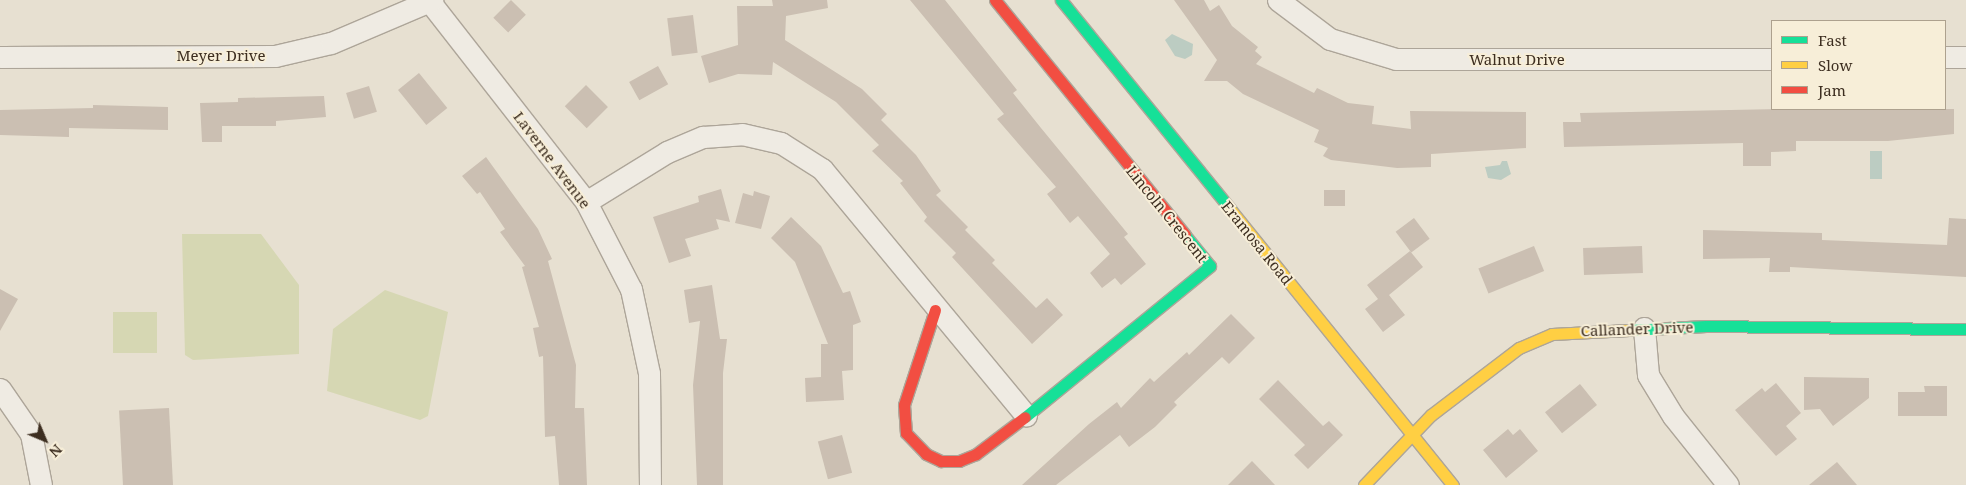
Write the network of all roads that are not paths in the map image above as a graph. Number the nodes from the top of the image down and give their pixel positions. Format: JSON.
{"nodes":[{"id":1,"x":995,"y":0,"type":"edge"},
{"id":2,"x":1061,"y":0,"type":"edge"},
{"id":3,"x":1278,"y":0,"type":"edge"},
{"id":4,"x":431,"y":1,"type":"edge"},
{"id":5,"x":0,"y":57,"type":"edge"},
{"id":6,"x":1946,"y":57,"type":"edge"},
{"id":7,"x":1966,"y":57,"type":"edge"},
{"id":8,"x":1771,"y":59,"type":"edge"},
{"id":9,"x":586,"y":202,"type":"junction"},
{"id":10,"x":935,"y":310,"type":"junction"},
{"id":11,"x":1644,"y":328,"type":"junction"},
{"id":12,"x":1966,"y":329,"type":"edge"},
{"id":13,"x":0,"y":389,"type":"edge"},
{"id":14,"x":1026,"y":416,"type":"junction"},
{"id":15,"x":1414,"y":436,"type":"junction"},
{"id":16,"x":41,"y":485,"type":"edge"},
{"id":17,"x":650,"y":485,"type":"edge"},
{"id":18,"x":1364,"y":485,"type":"edge"},
{"id":19,"x":1453,"y":485,"type":"edge"},
{"id":20,"x":1728,"y":485,"type":"edge"}],
"edges":[{"from":1,"to":14,"type":"street","name":"Lincoln Crescent"},
{"from":2,"to":15,"type":"street","name":"Eramosa Road"},
{"from":3,"to":8,"type":"street","name":"Walnut Drive"},
{"from":4,"to":5,"type":"street","name":"Meyer Drive"},
{"from":4,"to":9,"type":"street","name":"Laverne Avenue"},
{"from":6,"to":7,"type":"street"},
{"from":9,"to":10,"type":"street"},
{"from":9,"to":17,"type":"street","name":"Laverne Avenue"},
{"from":10,"to":14,"type":"street"},
{"from":10,"to":14,"type":"street","name":"Lincoln Crescent"},
{"from":11,"to":12,"type":"street","name":"Callander Drive"},
{"from":11,"to":15,"type":"street","name":"Callander Drive"},
{"from":11,"to":20,"type":"street"},
{"from":13,"to":16,"type":"street"},
{"from":15,"to":18,"type":"street","name":"Callander Drive"},
{"from":15,"to":19,"type":"street","name":"Eramosa Road"}]}
